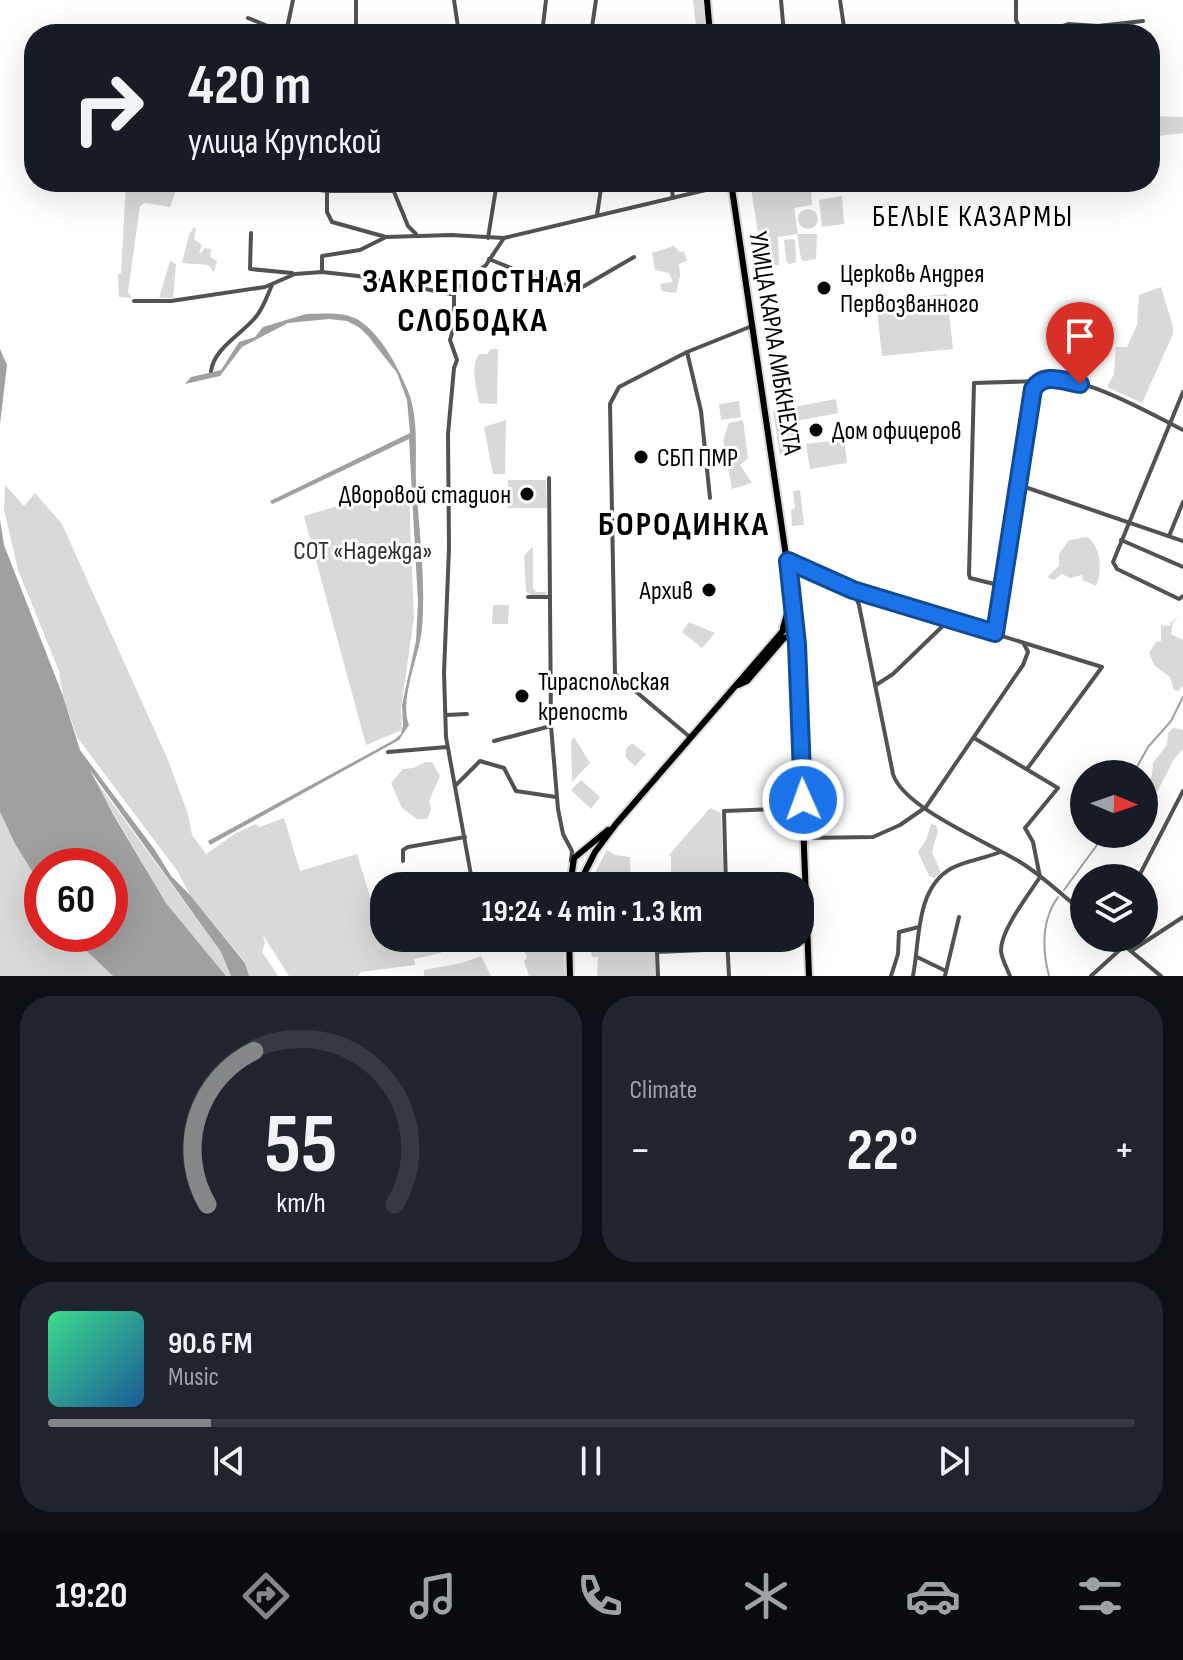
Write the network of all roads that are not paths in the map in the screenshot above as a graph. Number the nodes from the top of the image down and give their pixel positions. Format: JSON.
{"nodes":[{"id":1,"x":293,"y":0,"type":"edge"},
{"id":2,"x":356,"y":0,"type":"edge"},
{"id":3,"x":454,"y":0,"type":"edge"},
{"id":4,"x":546,"y":0,"type":"edge"},
{"id":5,"x":596,"y":0,"type":"edge"},
{"id":6,"x":707,"y":0,"type":"edge"},
{"id":7,"x":781,"y":0,"type":"edge"},
{"id":8,"x":840,"y":0,"type":"edge"},
{"id":9,"x":1016,"y":0,"type":"edge"},
{"id":10,"x":248,"y":18,"type":"dead end"},
{"id":11,"x":1143,"y":21,"type":"dead end"},
{"id":12,"x":262,"y":24,"type":"edge"},
{"id":13,"x":288,"y":24,"type":"edge"},
{"id":14,"x":356,"y":24,"type":"edge"},
{"id":15,"x":458,"y":24,"type":"edge"},
{"id":16,"x":543,"y":24,"type":"edge"},
{"id":17,"x":592,"y":24,"type":"edge"},
{"id":18,"x":709,"y":24,"type":"edge"},
{"id":19,"x":783,"y":24,"type":"edge"},
{"id":20,"x":844,"y":24,"type":"edge"},
{"id":21,"x":1018,"y":24,"type":"edge"},
{"id":22,"x":1116,"y":24,"type":"edge"},
{"id":23,"x":327,"y":192,"type":"edge"},
{"id":24,"x":393,"y":192,"type":"edge"},
{"id":25,"x":495,"y":192,"type":"edge"},
{"id":26,"x":600,"y":192,"type":"edge"},
{"id":27,"x":672,"y":192,"type":"edge"},
{"id":28,"x":696,"y":192,"type":"edge"},
{"id":29,"x":732,"y":192,"type":"edge"},
{"id":30,"x":673,"y":198,"type":"junction"},
{"id":31,"x":596,"y":217,"type":"junction"},
{"id":32,"x":251,"y":233,"type":"dead end"},
{"id":33,"x":418,"y":235,"type":"junction"},
{"id":34,"x":386,"y":237,"type":"junction"},
{"id":35,"x":488,"y":238,"type":"junction"},
{"id":36,"x":504,"y":238,"type":"junction"},
{"id":37,"x":634,"y":257,"type":"dead end"},
{"id":38,"x":489,"y":259,"type":"junction"},
{"id":39,"x":322,"y":272,"type":"junction"},
{"id":40,"x":295,"y":274,"type":"junction"},
{"id":41,"x":273,"y":283,"type":"junction"},
{"id":42,"x":454,"y":293,"type":"junction"},
{"id":43,"x":134,"y":301,"type":"dead end"},
{"id":44,"x":754,"y":325,"type":"junction"},
{"id":45,"x":687,"y":352,"type":"junction"},
{"id":46,"x":211,"y":371,"type":"dead end"},
{"id":47,"x":1038,"y":381,"type":"junction"},
{"id":48,"x":1183,"y":392,"type":"edge"},
{"id":49,"x":1169,"y":423,"type":"junction"},
{"id":50,"x":1183,"y":430,"type":"edge"},
{"id":51,"x":549,"y":478,"type":"dead end"},
{"id":52,"x":1019,"y":485,"type":"junction"},
{"id":53,"x":710,"y":498,"type":"dead end"},
{"id":54,"x":1183,"y":502,"type":"edge"},
{"id":55,"x":1129,"y":521,"type":"junction"},
{"id":56,"x":1169,"y":536,"type":"junction"},
{"id":57,"x":1121,"y":540,"type":"junction"},
{"id":58,"x":1183,"y":541,"type":"edge"},
{"id":59,"x":788,"y":561,"type":"junction"},
{"id":60,"x":1183,"y":567,"type":"edge"},
{"id":61,"x":1002,"y":586,"type":"junction"},
{"id":62,"x":853,"y":590,"type":"junction"},
{"id":63,"x":792,"y":594,"type":"junction"},
{"id":64,"x":528,"y":597,"type":"dead end"},
{"id":65,"x":1181,"y":597,"type":"edge"},
{"id":66,"x":550,"y":600,"type":"junction"},
{"id":67,"x":795,"y":617,"type":"junction"},
{"id":68,"x":950,"y":619,"type":"junction"},
{"id":69,"x":995,"y":633,"type":"junction"},
{"id":70,"x":780,"y":635,"type":"junction"},
{"id":71,"x":797,"y":644,"type":"junction"},
{"id":72,"x":1024,"y":644,"type":"junction"},
{"id":73,"x":876,"y":685,"type":"junction"},
{"id":74,"x":735,"y":687,"type":"junction"},
{"id":75,"x":467,"y":714,"type":"dead end"},
{"id":76,"x":446,"y":715,"type":"junction"},
{"id":77,"x":551,"y":726,"type":"junction"},
{"id":78,"x":691,"y":738,"type":"junction"},
{"id":79,"x":974,"y":738,"type":"junction"},
{"id":80,"x":494,"y":741,"type":"dead end"},
{"id":81,"x":447,"y":747,"type":"junction"},
{"id":82,"x":388,"y":752,"type":"dead end"},
{"id":83,"x":1027,"y":769,"type":"junction"},
{"id":84,"x":455,"y":786,"type":"junction"},
{"id":85,"x":1183,"y":791,"type":"edge"},
{"id":86,"x":556,"y":797,"type":"junction"},
{"id":87,"x":926,"y":807,"type":"junction"},
{"id":88,"x":803,"y":808,"type":"junction"},
{"id":89,"x":616,"y":824,"type":"junction"},
{"id":90,"x":465,"y":837,"type":"junction"},
{"id":91,"x":804,"y":838,"type":"junction"},
{"id":92,"x":588,"y":845,"type":"junction"},
{"id":93,"x":576,"y":852,"type":"junction"},
{"id":94,"x":595,"y":852,"type":"junction"},
{"id":95,"x":1000,"y":852,"type":"junction"},
{"id":96,"x":403,"y":861,"type":"dead end"},
{"id":97,"x":1145,"y":864,"type":"edge"},
{"id":98,"x":470,"y":872,"type":"edge"},
{"id":99,"x":570,"y":872,"type":"edge"},
{"id":100,"x":584,"y":872,"type":"edge"},
{"id":101,"x":726,"y":872,"type":"edge"},
{"id":102,"x":1040,"y":877,"type":"junction"},
{"id":103,"x":1070,"y":902,"type":"edge"},
{"id":104,"x":959,"y":917,"type":"dead end"},
{"id":105,"x":1183,"y":917,"type":"edge"},
{"id":106,"x":919,"y":927,"type":"junction"},
{"id":107,"x":1158,"y":933,"type":"edge"},
{"id":108,"x":569,"y":952,"type":"edge"},
{"id":109,"x":657,"y":952,"type":"edge"},
{"id":110,"x":728,"y":952,"type":"edge"},
{"id":111,"x":1117,"y":952,"type":"edge"},
{"id":112,"x":1132,"y":952,"type":"edge"},
{"id":113,"x":917,"y":957,"type":"junction"},
{"id":114,"x":1147,"y":964,"type":"junction"},
{"id":115,"x":946,"y":974,"type":"edge"},
{"id":116,"x":570,"y":976,"type":"edge"},
{"id":117,"x":658,"y":976,"type":"edge"},
{"id":118,"x":729,"y":976,"type":"edge"},
{"id":119,"x":809,"y":976,"type":"edge"},
{"id":120,"x":891,"y":976,"type":"edge"},
{"id":121,"x":913,"y":976,"type":"edge"},
{"id":122,"x":1010,"y":976,"type":"edge"},
{"id":123,"x":1091,"y":976,"type":"edge"},
{"id":124,"x":1148,"y":976,"type":"edge"},
{"id":125,"x":1161,"y":976,"type":"edge"}],
"edges":[{"from":1,"to":13,"type":"street"},
{"from":2,"to":14,"type":"street"},
{"from":3,"to":15,"type":"street"},
{"from":4,"to":16,"type":"street"},
{"from":5,"to":17,"type":"street"},
{"from":6,"to":18,"type":"main road"},
{"from":7,"to":19,"type":"street"},
{"from":8,"to":20,"type":"street"},
{"from":9,"to":21,"type":"street"},
{"from":10,"to":12,"type":"street"},
{"from":11,"to":22,"type":"street"},
{"from":23,"to":34,"type":"street"},
{"from":24,"to":33,"type":"street"},
{"from":25,"to":35,"type":"street"},
{"from":26,"to":31,"type":"street"},
{"from":27,"to":30,"type":"street"},
{"from":28,"to":30,"type":"street"},
{"from":29,"to":44,"type":"main road","name":"УЛИЦА КАРЛА ЛИБКНЕХТА"},
{"from":30,"to":31,"type":"street"},
{"from":31,"to":36,"type":"street"},
{"from":32,"to":40,"type":"street"},
{"from":33,"to":34,"type":"street"},
{"from":33,"to":35,"type":"street"},
{"from":34,"to":39,"type":"street"},
{"from":35,"to":36,"type":"street"},
{"from":36,"to":38,"type":"street"},
{"from":37,"to":38,"type":"street"},
{"from":38,"to":42,"type":"street"},
{"from":39,"to":40,"type":"street"},
{"from":39,"to":42,"type":"street"},
{"from":40,"to":41,"type":"street"},
{"from":41,"to":43,"type":"street"},
{"from":41,"to":46,"type":"street"},
{"from":42,"to":76,"type":"street"},
{"from":44,"to":45,"type":"street"},
{"from":44,"to":59,"type":"main road","name":"УЛИЦА КАРЛА ЛИБКНЕХТА"},
{"from":45,"to":53,"type":"street"},
{"from":45,"to":78,"type":"street"},
{"from":47,"to":49,"type":"street"},
{"from":47,"to":52,"type":"street"},
{"from":47,"to":61,"type":"street"},
{"from":48,"to":49,"type":"street"},
{"from":49,"to":50,"type":"street"},
{"from":49,"to":55,"type":"street"},
{"from":51,"to":66,"type":"street"},
{"from":52,"to":55,"type":"street"},
{"from":52,"to":61,"type":"street"},
{"from":54,"to":56,"type":"street"},
{"from":55,"to":56,"type":"street"},
{"from":55,"to":57,"type":"street"},
{"from":56,"to":58,"type":"street"},
{"from":57,"to":60,"type":"street"},
{"from":57,"to":65,"type":"street"},
{"from":59,"to":62,"type":"street"},
{"from":59,"to":63,"type":"main road"},
{"from":61,"to":69,"type":"street"},
{"from":62,"to":68,"type":"street"},
{"from":62,"to":73,"type":"street"},
{"from":63,"to":67,"type":"main road"},
{"from":63,"to":70,"type":"main road"},
{"from":64,"to":66,"type":"street"},
{"from":66,"to":77,"type":"street"},
{"from":67,"to":70,"type":"main road"},
{"from":67,"to":71,"type":"main road"},
{"from":68,"to":69,"type":"street"},
{"from":68,"to":73,"type":"street"},
{"from":69,"to":72,"type":"street"},
{"from":70,"to":74,"type":"main road"},
{"from":71,"to":74,"type":"main road"},
{"from":71,"to":88,"type":"main road"},
{"from":72,"to":79,"type":"street"},
{"from":72,"to":83,"type":"street"},
{"from":73,"to":87,"type":"street"},
{"from":74,"to":78,"type":"main road"},
{"from":75,"to":76,"type":"street"},
{"from":76,"to":81,"type":"street"},
{"from":77,"to":80,"type":"street"},
{"from":77,"to":86,"type":"street"},
{"from":78,"to":89,"type":"main road"},
{"from":79,"to":83,"type":"street"},
{"from":79,"to":87,"type":"street"},
{"from":81,"to":82,"type":"street"},
{"from":81,"to":84,"type":"street"},
{"from":83,"to":102,"type":"street"},
{"from":84,"to":86,"type":"street"},
{"from":84,"to":90,"type":"street"},
{"from":85,"to":97,"type":"street"},
{"from":86,"to":93,"type":"street"},
{"from":87,"to":91,"type":"street"},
{"from":87,"to":95,"type":"street"},
{"from":88,"to":91,"type":"main road"},
{"from":88,"to":101,"type":"street"},
{"from":89,"to":92,"type":"main road"},
{"from":89,"to":94,"type":"main road"},
{"from":90,"to":96,"type":"street"},
{"from":90,"to":98,"type":"street"},
{"from":91,"to":119,"type":"main road"},
{"from":92,"to":93,"type":"main road"},
{"from":92,"to":94,"type":"main road"},
{"from":93,"to":99,"type":"main road"},
{"from":94,"to":100,"type":"main road"},
{"from":95,"to":102,"type":"street"},
{"from":95,"to":106,"type":"street"},
{"from":102,"to":103,"type":"street"},
{"from":102,"to":122,"type":"street"},
{"from":104,"to":115,"type":"street"},
{"from":105,"to":107,"type":"street"},
{"from":106,"to":113,"type":"street"},
{"from":106,"to":120,"type":"street"},
{"from":108,"to":116,"type":"main road"},
{"from":109,"to":117,"type":"street"},
{"from":110,"to":118,"type":"street"},
{"from":111,"to":123,"type":"street"},
{"from":112,"to":114,"type":"street"},
{"from":113,"to":115,"type":"street"},
{"from":113,"to":121,"type":"street"},
{"from":114,"to":124,"type":"street"},
{"from":114,"to":125,"type":"street"}]}
